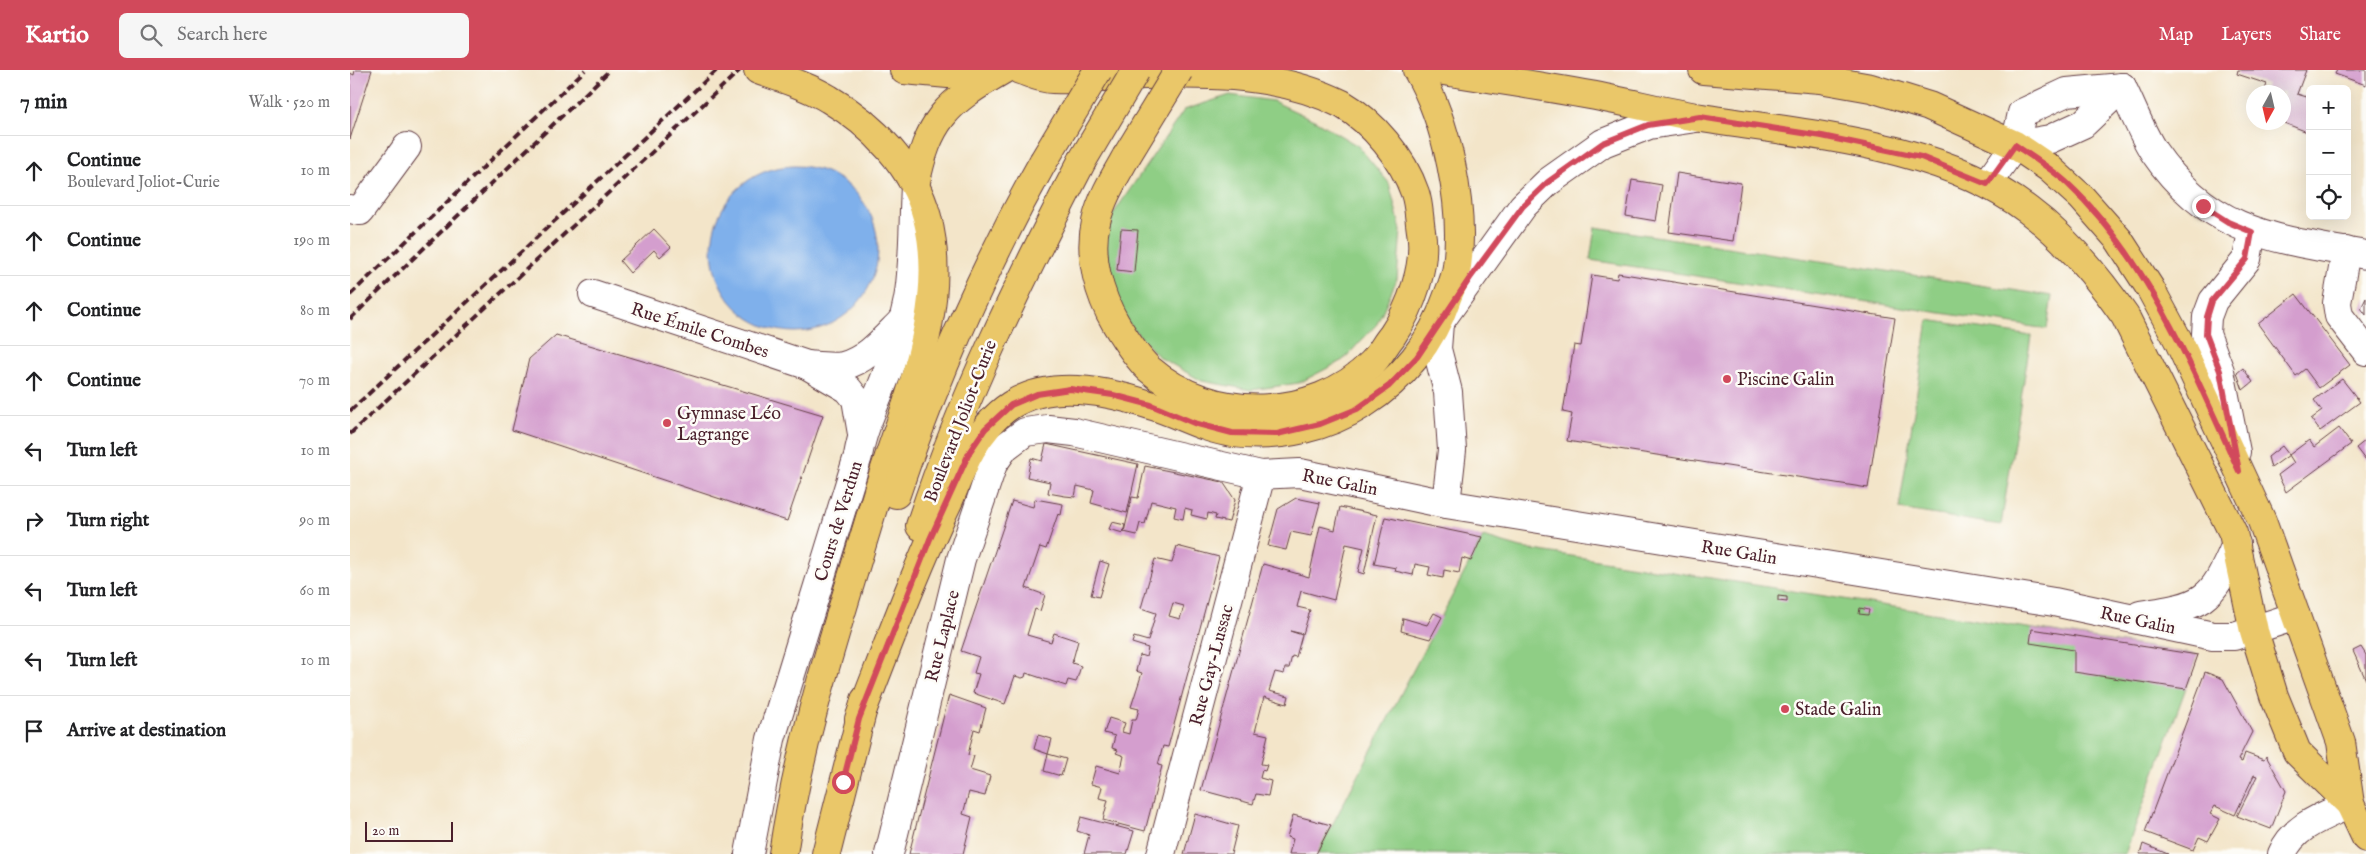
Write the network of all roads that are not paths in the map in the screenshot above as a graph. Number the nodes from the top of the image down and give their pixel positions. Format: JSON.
{"nodes":[{"id":1,"x":758,"y":70,"type":"edge"},
{"id":2,"x":904,"y":70,"type":"edge"},
{"id":3,"x":982,"y":70,"type":"edge"},
{"id":4,"x":1003,"y":70,"type":"edge"},
{"id":5,"x":1020,"y":70,"type":"edge"},
{"id":6,"x":1098,"y":70,"type":"edge"},
{"id":7,"x":1136,"y":70,"type":"edge"},
{"id":8,"x":1180,"y":70,"type":"edge"},
{"id":9,"x":1417,"y":70,"type":"edge"},
{"id":10,"x":1437,"y":70,"type":"edge"},
{"id":11,"x":1703,"y":70,"type":"edge"},
{"id":12,"x":2124,"y":78,"type":"edge"},
{"id":13,"x":1700,"y":117,"type":"junction"},
{"id":14,"x":2015,"y":145,"type":"junction"},
{"id":15,"x":407,"y":147,"type":"dead end"},
{"id":16,"x":1987,"y":184,"type":"junction"},
{"id":17,"x":915,"y":186,"type":"junction"},
{"id":18,"x":350,"y":208,"type":"edge"},
{"id":19,"x":2252,"y":232,"type":"junction"},
{"id":20,"x":2356,"y":253,"type":"edge"},
{"id":21,"x":593,"y":294,"type":"dead end"},
{"id":22,"x":902,"y":321,"type":"junction"},
{"id":23,"x":1439,"y":323,"type":"junction"},
{"id":24,"x":2366,"y":351,"type":"edge"},
{"id":25,"x":807,"y":365,"type":"junction"},
{"id":26,"x":1025,"y":432,"type":"joint"},
{"id":27,"x":862,"y":434,"type":"junction"},
{"id":28,"x":2239,"y":471,"type":"junction"},
{"id":29,"x":1261,"y":475,"type":"junction"},
{"id":30,"x":1446,"y":504,"type":"junction"},
{"id":31,"x":2236,"y":544,"type":"junction"},
{"id":32,"x":2296,"y":616,"type":"junction"},
{"id":33,"x":2122,"y":617,"type":"junction"},
{"id":34,"x":2254,"y":631,"type":"junction"},
{"id":35,"x":859,"y":719,"type":"junction"},
{"id":36,"x":2350,"y":804,"type":"junction"},
{"id":37,"x":2366,"y":838,"type":"edge"},
{"id":38,"x":749,"y":854,"type":"edge"},
{"id":39,"x":783,"y":854,"type":"edge"},
{"id":40,"x":791,"y":854,"type":"edge"},
{"id":41,"x":826,"y":854,"type":"edge"},
{"id":42,"x":890,"y":854,"type":"edge"},
{"id":43,"x":1161,"y":854,"type":"edge"},
{"id":44,"x":2282,"y":854,"type":"edge"}],
"edges":[{"from":1,"to":17,"type":"main road"},
{"from":2,"to":3,"type":"main road"},
{"from":4,"to":17,"type":"main road"},
{"from":5,"to":8,"type":"main road","bridge":true},
{"from":6,"to":40,"type":"main road","name":"Boulevard Joliot-Curie","bridge":true},
{"from":7,"to":35,"type":"main road","name":"Boulevard Joliot-Curie","bridge":true},
{"from":9,"to":23,"type":"main road"},
{"from":10,"to":13,"type":"main road"},
{"from":11,"to":14,"type":"main road"},
{"from":12,"to":14,"type":"street"},
{"from":12,"to":14,"type":"street"},
{"from":12,"to":19,"type":"street"},
{"from":13,"to":16,"type":"main road"},
{"from":13,"to":23,"type":"street"},
{"from":14,"to":16,"type":"street"},
{"from":14,"to":28,"type":"main road"},
{"from":15,"to":18,"type":"street"},
{"from":16,"to":31,"type":"main road"},
{"from":17,"to":22,"type":"street","name":"Cours de Verdun"},
{"from":17,"to":39,"type":"main road"},
{"from":19,"to":20,"type":"street"},
{"from":19,"to":28,"type":"street"},
{"from":20,"to":24,"type":"street"},
{"from":21,"to":25,"type":"street","name":"Rue Émile Combes"},
{"from":22,"to":25,"type":"street","name":"Rue Émile Combes"},
{"from":22,"to":27,"type":"street","name":"Cours de Verdun"},
{"from":23,"to":30,"type":"street"},
{"from":23,"to":35,"type":"main road"},
{"from":25,"to":27,"type":"street","name":"Rue Émile Combes"},
{"from":26,"to":29,"type":"street","name":"Rue Galin"},
{"from":26,"to":42,"type":"street","name":"Rue Laplace"},
{"from":27,"to":38,"type":"street","name":"Cours de Verdun"},
{"from":28,"to":32,"type":"main road"},
{"from":29,"to":30,"type":"street","name":"Rue Galin"},
{"from":29,"to":43,"type":"street","name":"Rue Gay-Lussac"},
{"from":30,"to":33,"type":"street","name":"Rue Galin"},
{"from":31,"to":33,"type":"street"},
{"from":31,"to":34,"type":"main road"},
{"from":32,"to":34,"type":"street","name":"Rue Galin"},
{"from":32,"to":36,"type":"main road"},
{"from":33,"to":34,"type":"street","name":"Rue Galin"},
{"from":34,"to":36,"type":"main road"},
{"from":35,"to":41,"type":"main road","name":"Boulevard Joliot-Curie"},
{"from":36,"to":37,"type":"main road"},
{"from":36,"to":44,"type":"street"}]}
